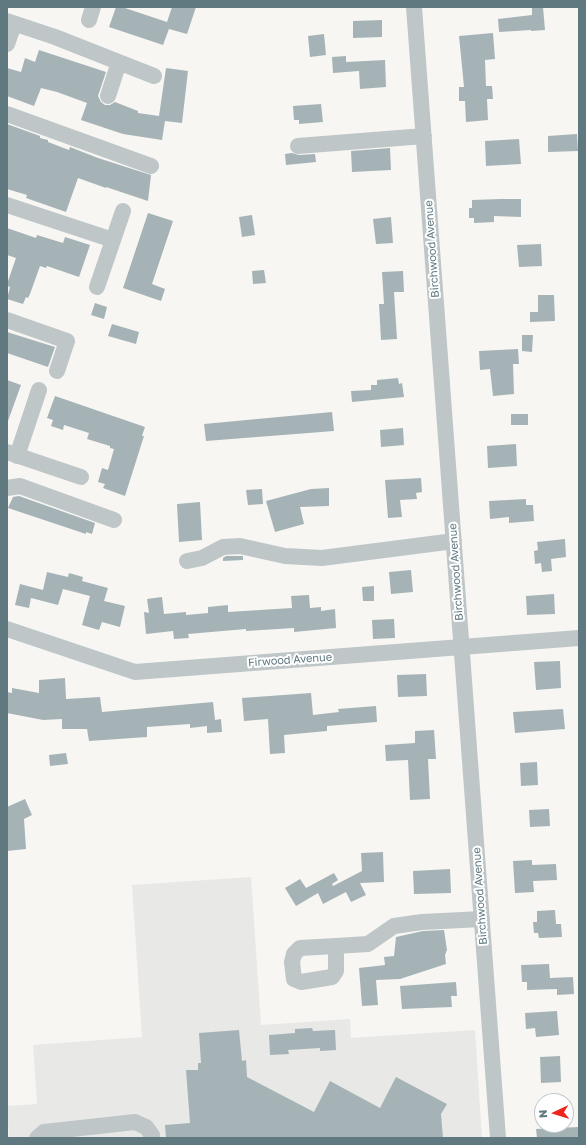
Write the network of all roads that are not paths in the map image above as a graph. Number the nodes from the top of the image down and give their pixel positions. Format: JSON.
{"nodes":[{"id":1,"x":414,"y":7,"type":"edge"},
{"id":2,"x":11,"y":22,"type":"edge"},
{"id":3,"x":7,"y":44,"type":"edge"},
{"id":4,"x":119,"y":62,"type":"junction"},
{"id":5,"x":154,"y":76,"type":"dead end"},
{"id":6,"x":108,"y":96,"type":"dead end"},
{"id":7,"x":7,"y":114,"type":"edge"},
{"id":8,"x":424,"y":136,"type":"junction"},
{"id":9,"x":298,"y":146,"type":"dead end"},
{"id":10,"x":151,"y":166,"type":"dead end"},
{"id":11,"x":7,"y":205,"type":"edge"},
{"id":12,"x":123,"y":211,"type":"dead end"},
{"id":13,"x":113,"y":240,"type":"junction"},
{"id":14,"x":97,"y":287,"type":"dead end"},
{"id":15,"x":7,"y":320,"type":"edge"},
{"id":16,"x":57,"y":371,"type":"dead end"},
{"id":17,"x":39,"y":390,"type":"dead end"},
{"id":18,"x":12,"y":454,"type":"edge"},
{"id":19,"x":81,"y":477,"type":"dead end"},
{"id":20,"x":7,"y":488,"type":"edge"},
{"id":21,"x":114,"y":520,"type":"dead end"},
{"id":22,"x":454,"y":542,"type":"junction"},
{"id":23,"x":187,"y":561,"type":"dead end"},
{"id":24,"x":7,"y":629,"type":"edge"},
{"id":25,"x":579,"y":638,"type":"edge"},
{"id":26,"x":462,"y":646,"type":"junction"},
{"id":27,"x":482,"y":919,"type":"junction"},
{"id":28,"x":336,"y":946,"type":"dead end"},
{"id":29,"x":37,"y":1138,"type":"edge"},
{"id":30,"x":152,"y":1138,"type":"edge"},
{"id":31,"x":498,"y":1138,"type":"edge"}],
"edges":[{"from":1,"to":8,"type":"street","name":"Birchwood Avenue"},
{"from":2,"to":3,"type":"street"},
{"from":2,"to":4,"type":"street"},
{"from":4,"to":5,"type":"street"},
{"from":4,"to":6,"type":"street"},
{"from":7,"to":10,"type":"street"},
{"from":8,"to":9,"type":"street"},
{"from":8,"to":22,"type":"street","name":"Birchwood Avenue"},
{"from":11,"to":13,"type":"street"},
{"from":12,"to":13,"type":"street"},
{"from":13,"to":14,"type":"street"},
{"from":15,"to":16,"type":"street"},
{"from":17,"to":18,"type":"street"},
{"from":18,"to":19,"type":"street"},
{"from":20,"to":21,"type":"street"},
{"from":22,"to":23,"type":"street"},
{"from":22,"to":26,"type":"street","name":"Birchwood Avenue"},
{"from":24,"to":26,"type":"street","name":"Firwood Avenue"},
{"from":25,"to":26,"type":"street","name":"Firwood Avenue"},
{"from":26,"to":27,"type":"street","name":"Birchwood Avenue"},
{"from":27,"to":28,"type":"street"},
{"from":27,"to":31,"type":"street","name":"Birchwood Avenue"},
{"from":29,"to":30,"type":"street"}]}
